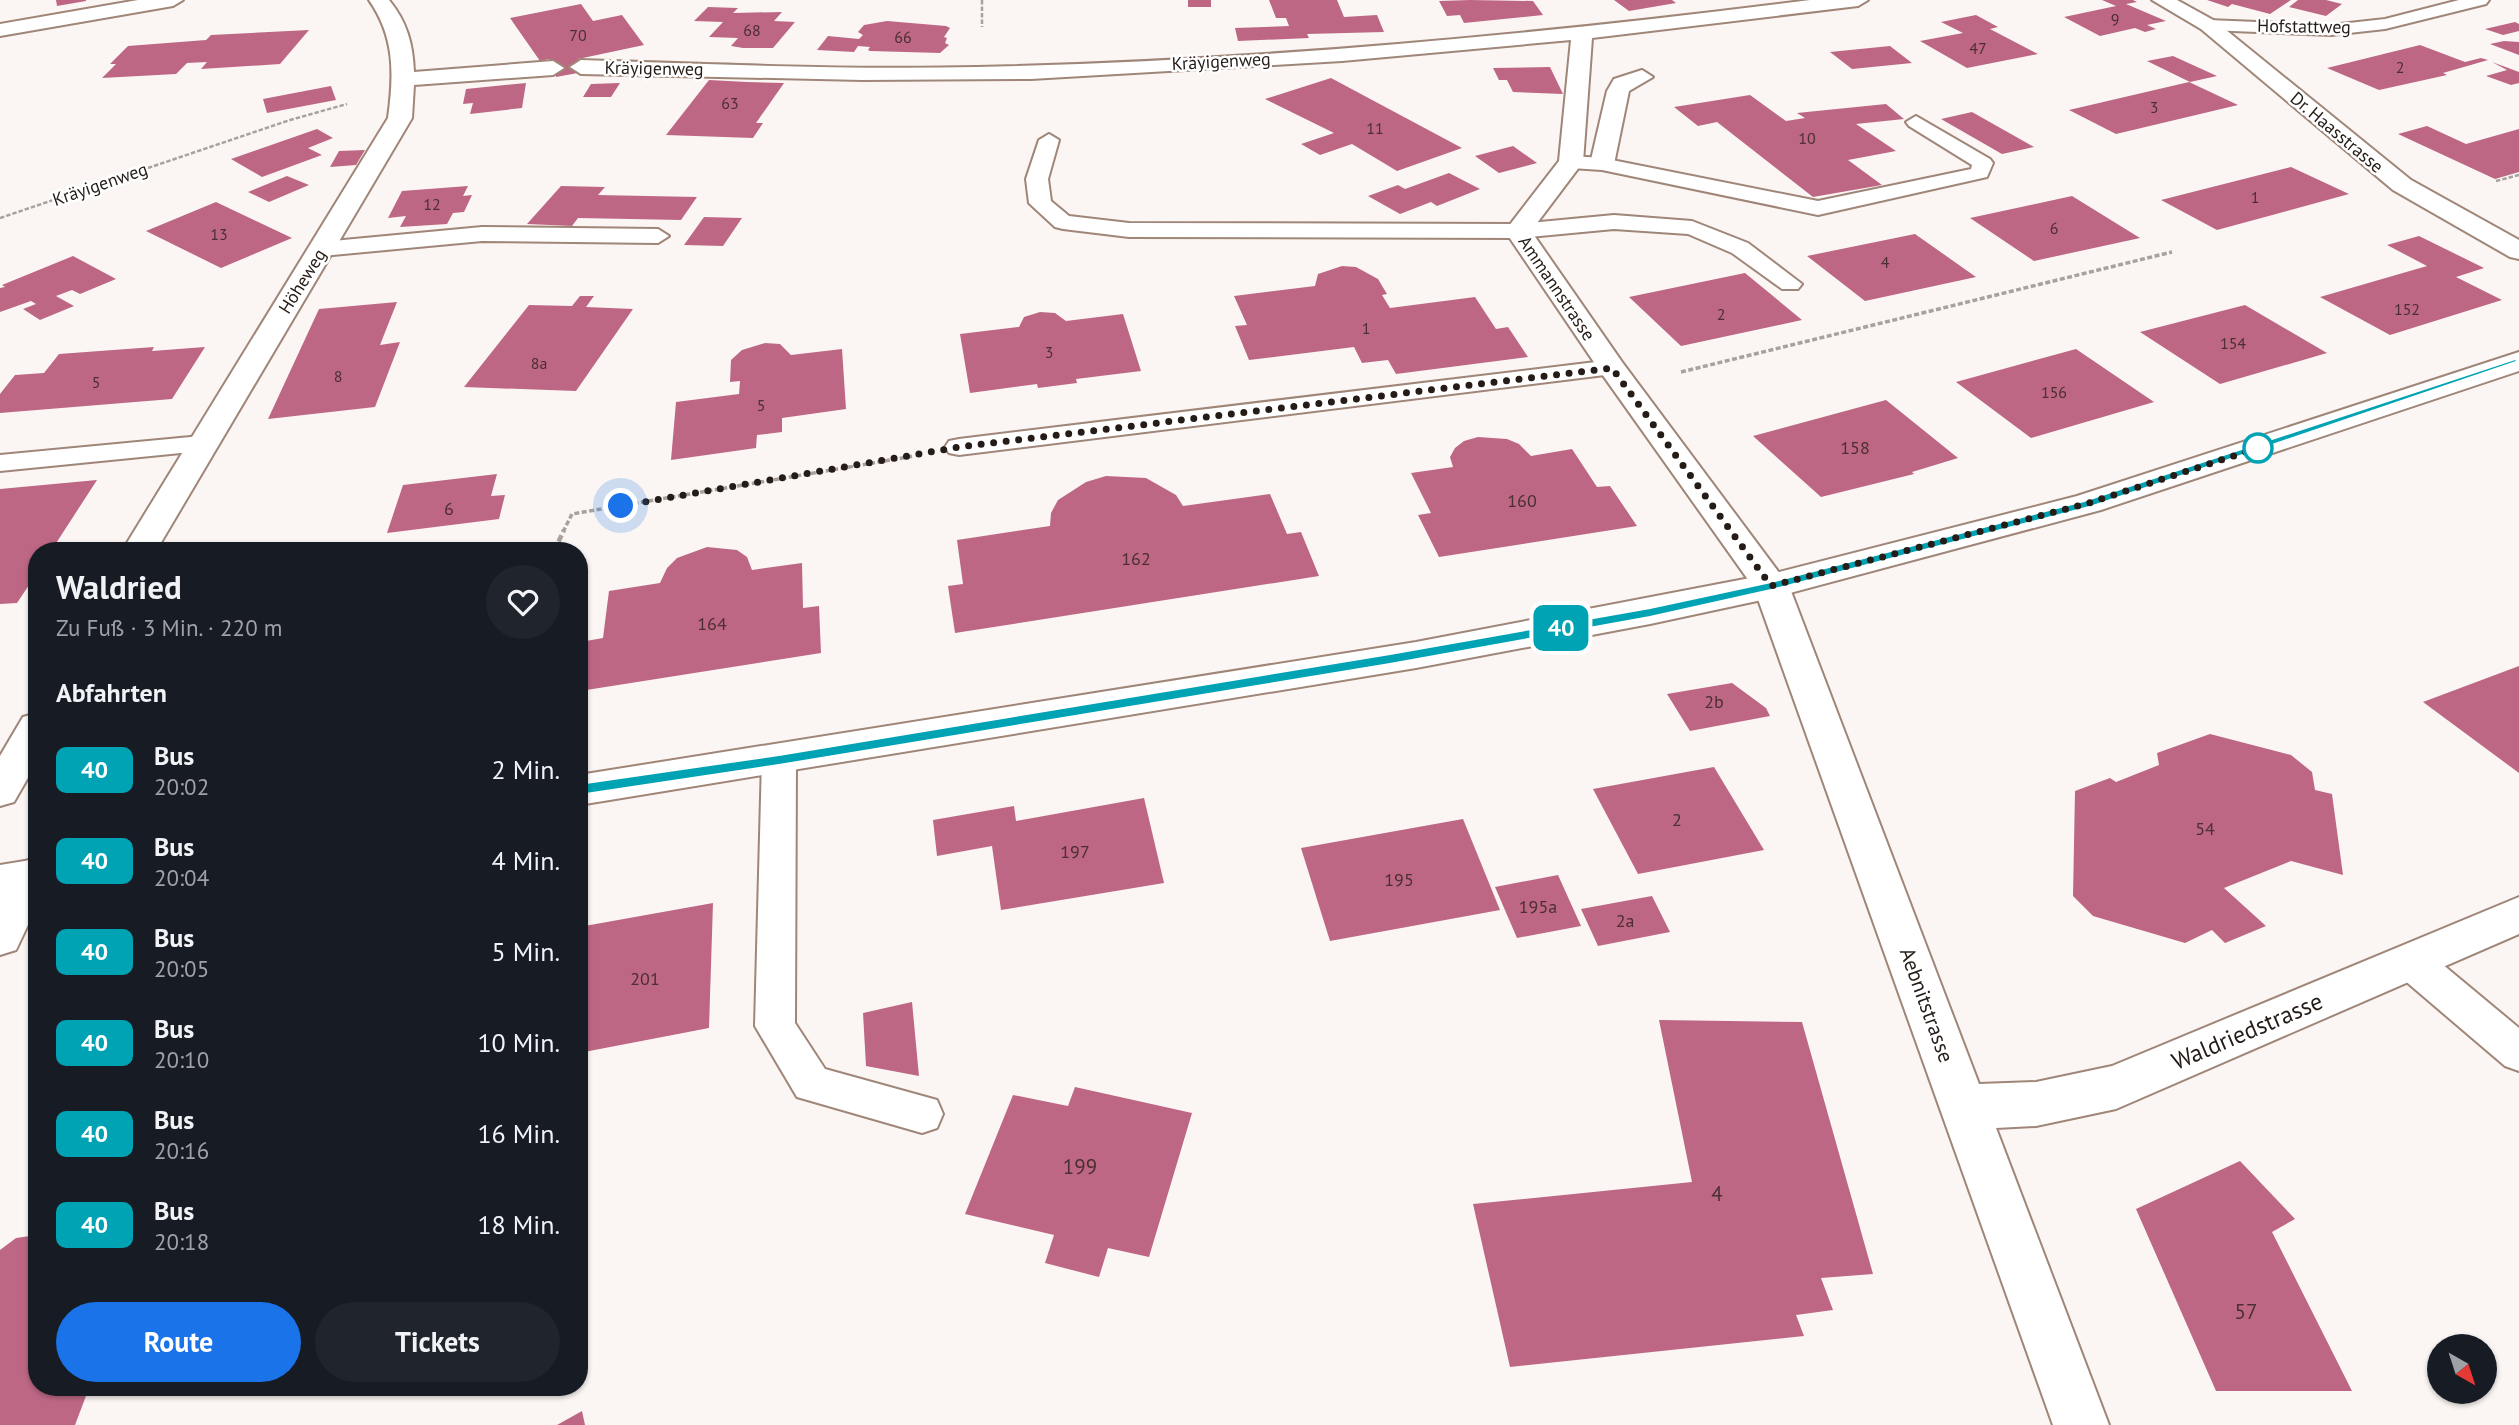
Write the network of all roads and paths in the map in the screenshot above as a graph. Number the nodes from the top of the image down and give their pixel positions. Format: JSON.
{"nodes":[{"id":1,"x":173,"y":0,"type":"edge"},
{"id":2,"x":379,"y":0,"type":"edge"},
{"id":3,"x":1858,"y":0,"type":"edge"},
{"id":4,"x":2162,"y":0,"type":"edge"},
{"id":5,"x":2480,"y":0,"type":"edge"},
{"id":6,"x":2207,"y":26,"type":"junction"},
{"id":7,"x":0,"y":30,"type":"edge"},
{"id":8,"x":1582,"y":35,"type":"junction"},
{"id":9,"x":581,"y":66,"type":"dead end"},
{"id":10,"x":553,"y":68,"type":"dead end"},
{"id":11,"x":1642,"y":77,"type":"dead end"},
{"id":12,"x":404,"y":87,"type":"junction"},
{"id":13,"x":1916,"y":122,"type":"dead end"},
{"id":14,"x":1049,"y":140,"type":"dead end"},
{"id":15,"x":1571,"y":162,"type":"junction"},
{"id":16,"x":1602,"y":164,"type":"junction"},
{"id":17,"x":0,"y":218,"type":"edge"},
{"id":18,"x":1518,"y":231,"type":"junction"},
{"id":19,"x":658,"y":236,"type":"dead end"},
{"id":20,"x":322,"y":249,"type":"junction"},
{"id":21,"x":2519,"y":251,"type":"edge"},
{"id":22,"x":2172,"y":252,"type":"dead end"},
{"id":23,"x":1790,"y":284,"type":"dead end"},
{"id":24,"x":2519,"y":361,"type":"edge"},
{"id":25,"x":1619,"y":376,"type":"junction"},
{"id":26,"x":201,"y":444,"type":"junction"},
{"id":27,"x":959,"y":447,"type":"joint"},
{"id":28,"x":0,"y":463,"type":"edge"},
{"id":29,"x":144,"y":542,"type":"edge"},
{"id":30,"x":558,"y":542,"type":"edge"},
{"id":31,"x":1771,"y":586,"type":"junction"},
{"id":32,"x":28,"y":743,"type":"edge"},
{"id":33,"x":779,"y":760,"type":"junction"},
{"id":34,"x":588,"y":789,"type":"edge"},
{"id":35,"x":0,"y":791,"type":"edge"},
{"id":36,"x":22,"y":878,"type":"edge"},
{"id":37,"x":2519,"y":915,"type":"edge"},
{"id":38,"x":0,"y":936,"type":"edge"},
{"id":39,"x":2410,"y":961,"type":"junction"},
{"id":40,"x":2519,"y":1052,"type":"edge"},
{"id":41,"x":1965,"y":1107,"type":"junction"},
{"id":42,"x":922,"y":1114,"type":"dead end"},
{"id":43,"x":2081,"y":1425,"type":"edge"}],
"edges":[{"from":1,"to":7,"type":"street"},
{"from":2,"to":12,"type":"street","name":"Höheweg"},
{"from":3,"to":8,"type":"street","name":"Kräyigenweg"},
{"from":4,"to":6,"type":"street","name":"Dr. Haasstrasse"},
{"from":5,"to":6,"type":"lane","name":"Hofstattweg"},
{"from":6,"to":21,"type":"street","name":"Dr. Haasstrasse"},
{"from":8,"to":9,"type":"street","name":"Kräyigenweg"},
{"from":8,"to":15,"type":"street"},
{"from":10,"to":12,"type":"street"},
{"from":11,"to":16,"type":"street"},
{"from":12,"to":17,"type":"path","name":"Kräyigenweg"},
{"from":12,"to":20,"type":"street","name":"Höheweg"},
{"from":13,"to":16,"type":"lane"},
{"from":14,"to":18,"type":"lane"},
{"from":15,"to":16,"type":"lane"},
{"from":15,"to":18,"type":"street","name":"Ammannstrasse"},
{"from":18,"to":23,"type":"lane"},
{"from":18,"to":25,"type":"street","name":"Ammannstrasse"},
{"from":19,"to":20,"type":"lane"},
{"from":20,"to":26,"type":"street","name":"Höheweg"},
{"from":22,"to":25,"type":"path"},
{"from":24,"to":31,"type":"street"},
{"from":25,"to":27,"type":"lane"},
{"from":25,"to":31,"type":"street","name":"Ammannstrasse"},
{"from":26,"to":28,"type":"lane"},
{"from":26,"to":29,"type":"street","name":"Höheweg"},
{"from":27,"to":30,"type":"path"},
{"from":31,"to":33,"type":"street"},
{"from":31,"to":41,"type":"street","name":"Aebnitstrasse"},
{"from":32,"to":35,"type":"street"},
{"from":33,"to":34,"type":"street"},
{"from":33,"to":42,"type":"lane"},
{"from":36,"to":38,"type":"street"},
{"from":37,"to":39,"type":"street","name":"Waldriedstrasse"},
{"from":39,"to":40,"type":"lane"},
{"from":39,"to":41,"type":"street","name":"Waldriedstrasse"},
{"from":41,"to":43,"type":"street","name":"Aebnitstrasse"}]}
